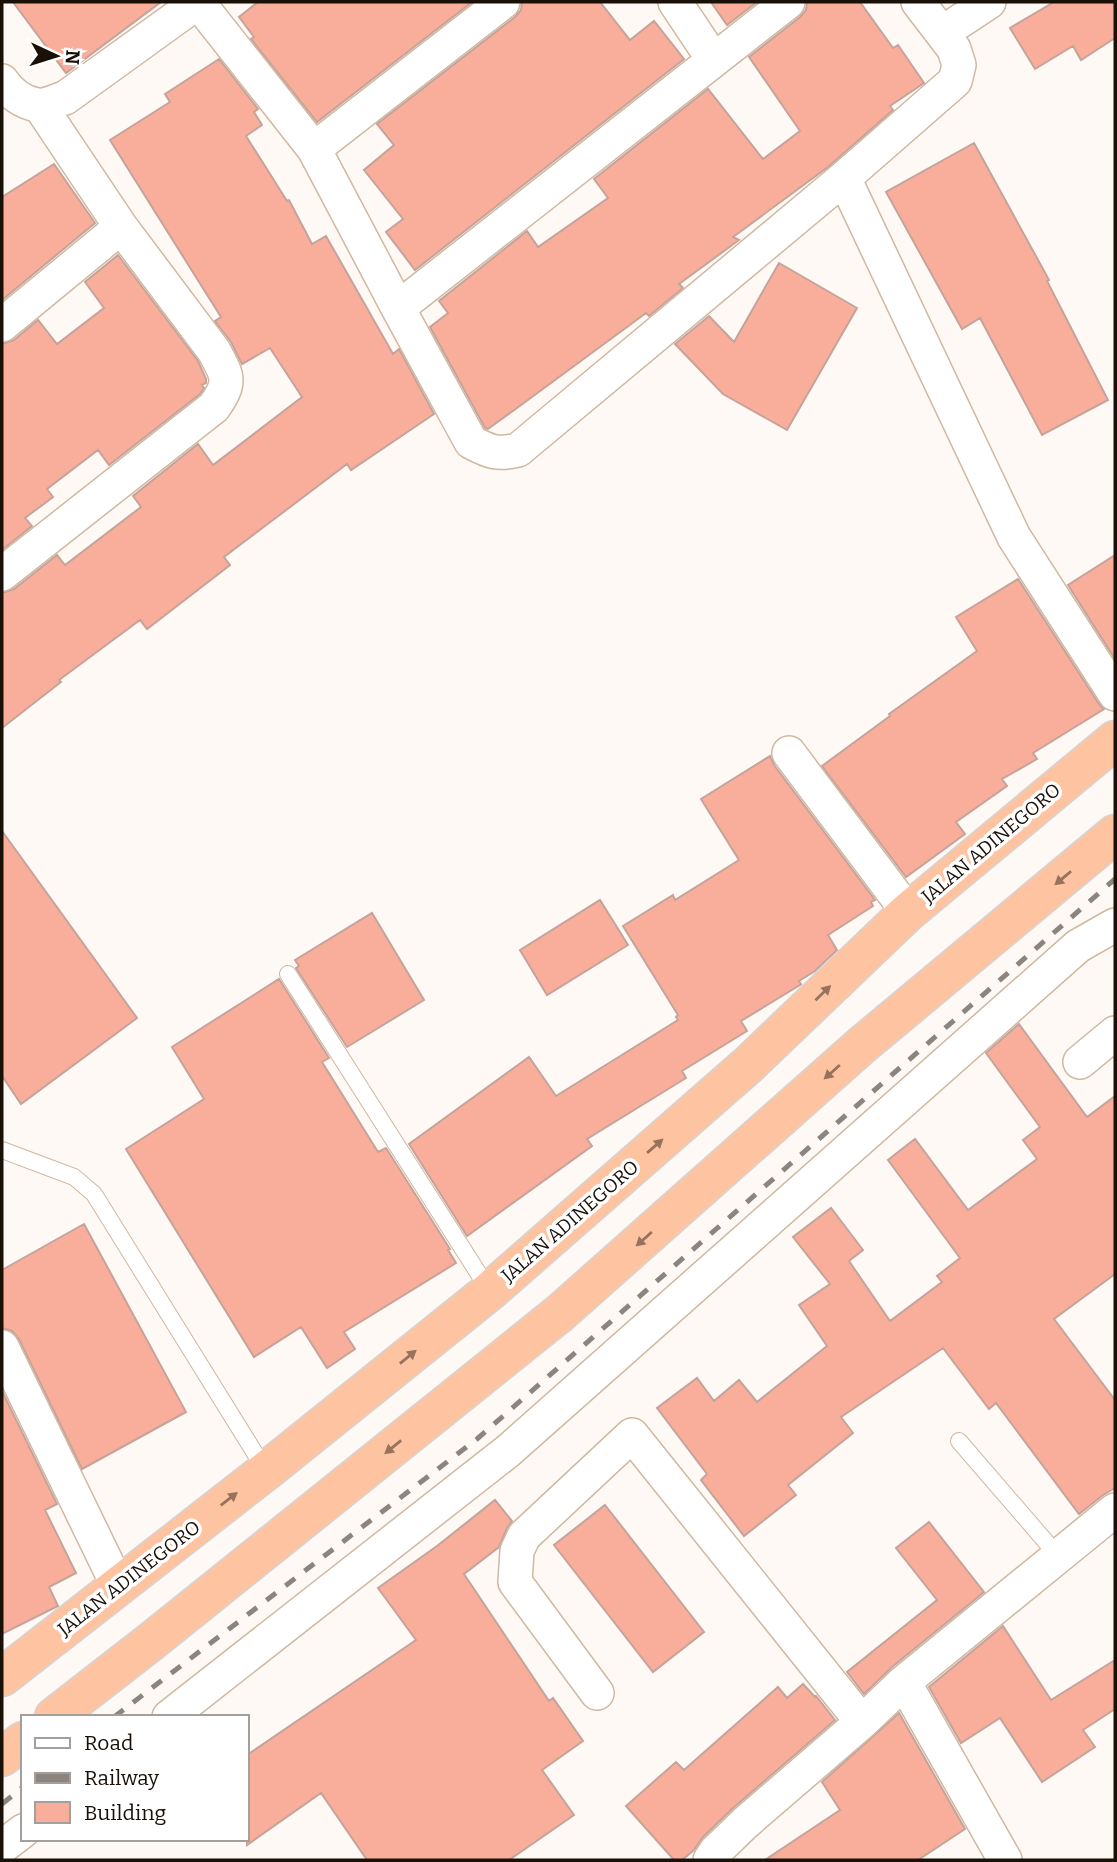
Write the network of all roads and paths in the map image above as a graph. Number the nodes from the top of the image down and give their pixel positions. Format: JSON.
{"nodes":[{"id":1,"x":198,"y":2,"type":"edge"},
{"id":2,"x":503,"y":2,"type":"edge"},
{"id":3,"x":675,"y":2,"type":"edge"},
{"id":4,"x":788,"y":2,"type":"edge"},
{"id":5,"x":918,"y":2,"type":"edge"},
{"id":6,"x":989,"y":2,"type":"edge"},
{"id":7,"x":942,"y":33,"type":"junction"},
{"id":8,"x":713,"y":59,"type":"junction"},
{"id":9,"x":2,"y":81,"type":"edge"},
{"id":10,"x":40,"y":106,"type":"junction"},
{"id":11,"x":314,"y":149,"type":"junction"},
{"id":12,"x":844,"y":178,"type":"junction"},
{"id":13,"x":121,"y":227,"type":"junction"},
{"id":14,"x":398,"y":308,"type":"junction"},
{"id":15,"x":2,"y":325,"type":"edge"},
{"id":16,"x":2,"y":574,"type":"edge"},
{"id":17,"x":1115,"y":694,"type":"edge"},
{"id":18,"x":1115,"y":740,"type":"edge"},
{"id":19,"x":789,"y":753,"type":"dead end"},
{"id":20,"x":1115,"y":834,"type":"edge"},
{"id":21,"x":908,"y":912,"type":"junction"},
{"id":22,"x":1115,"y":925,"type":"edge"},
{"id":23,"x":288,"y":974,"type":"dead end"},
{"id":24,"x":1115,"y":1033,"type":"edge"},
{"id":25,"x":1080,"y":1062,"type":"dead end"},
{"id":26,"x":2,"y":1150,"type":"edge"},
{"id":27,"x":490,"y":1292,"type":"junction"},
{"id":28,"x":2,"y":1347,"type":"edge"},
{"id":29,"x":959,"y":1441,"type":"dead end"},
{"id":30,"x":265,"y":1471,"type":"junction"},
{"id":31,"x":1115,"y":1510,"type":"edge"},
{"id":32,"x":1059,"y":1557,"type":"junction"},
{"id":33,"x":118,"y":1586,"type":"junction"},
{"id":34,"x":2,"y":1676,"type":"edge"},
{"id":35,"x":904,"y":1682,"type":"junction"},
{"id":36,"x":597,"y":1693,"type":"dead end"},
{"id":37,"x":57,"y":1715,"type":"edge"},
{"id":38,"x":172,"y":1715,"type":"edge"},
{"id":39,"x":862,"y":1722,"type":"junction"},
{"id":40,"x":21,"y":1743,"type":"edge"},
{"id":41,"x":2,"y":1757,"type":"edge"},
{"id":42,"x":21,"y":1833,"type":"edge"},
{"id":43,"x":2,"y":1847,"type":"edge"},
{"id":44,"x":1000,"y":1858,"type":"edge"},
{"id":45,"x":710,"y":1860,"type":"edge"}],
"edges":[{"from":1,"to":10,"type":"street"},
{"from":1,"to":11,"type":"street"},
{"from":2,"to":11,"type":"street"},
{"from":3,"to":8,"type":"street"},
{"from":4,"to":8,"type":"street"},
{"from":5,"to":7,"type":"street"},
{"from":6,"to":7,"type":"street"},
{"from":7,"to":12,"type":"street"},
{"from":8,"to":14,"type":"street"},
{"from":9,"to":10,"type":"street"},
{"from":10,"to":13,"type":"street"},
{"from":11,"to":14,"type":"street"},
{"from":12,"to":14,"type":"street"},
{"from":12,"to":17,"type":"street"},
{"from":13,"to":15,"type":"street"},
{"from":13,"to":16,"type":"street"},
{"from":18,"to":21,"type":"highway","name":"JALAN ADINEGORO"},
{"from":19,"to":21,"type":"street"},
{"from":20,"to":37,"type":"highway","one_way":true},
{"from":27,"to":21,"type":"highway","name":"JALAN ADINEGORO","one_way":true},
{"from":22,"to":38,"type":"street"},
{"from":23,"to":27,"type":"lane"},
{"from":24,"to":25,"type":"street"},
{"from":26,"to":30,"type":"lane"},
{"from":30,"to":27,"type":"highway","name":"JALAN ADINEGORO","one_way":true},
{"from":28,"to":33,"type":"street"},
{"from":29,"to":32,"type":"lane"},
{"from":33,"to":30,"type":"highway","name":"JALAN ADINEGORO","one_way":true},
{"from":31,"to":32,"type":"street"},
{"from":32,"to":35,"type":"street"},
{"from":33,"to":34,"type":"highway","name":"JALAN ADINEGORO"},
{"from":35,"to":39,"type":"street"},
{"from":35,"to":44,"type":"street"},
{"from":36,"to":39,"type":"street"},
{"from":39,"to":45,"type":"street"},
{"from":40,"to":41,"type":"highway"},
{"from":42,"to":43,"type":"street"}]}
